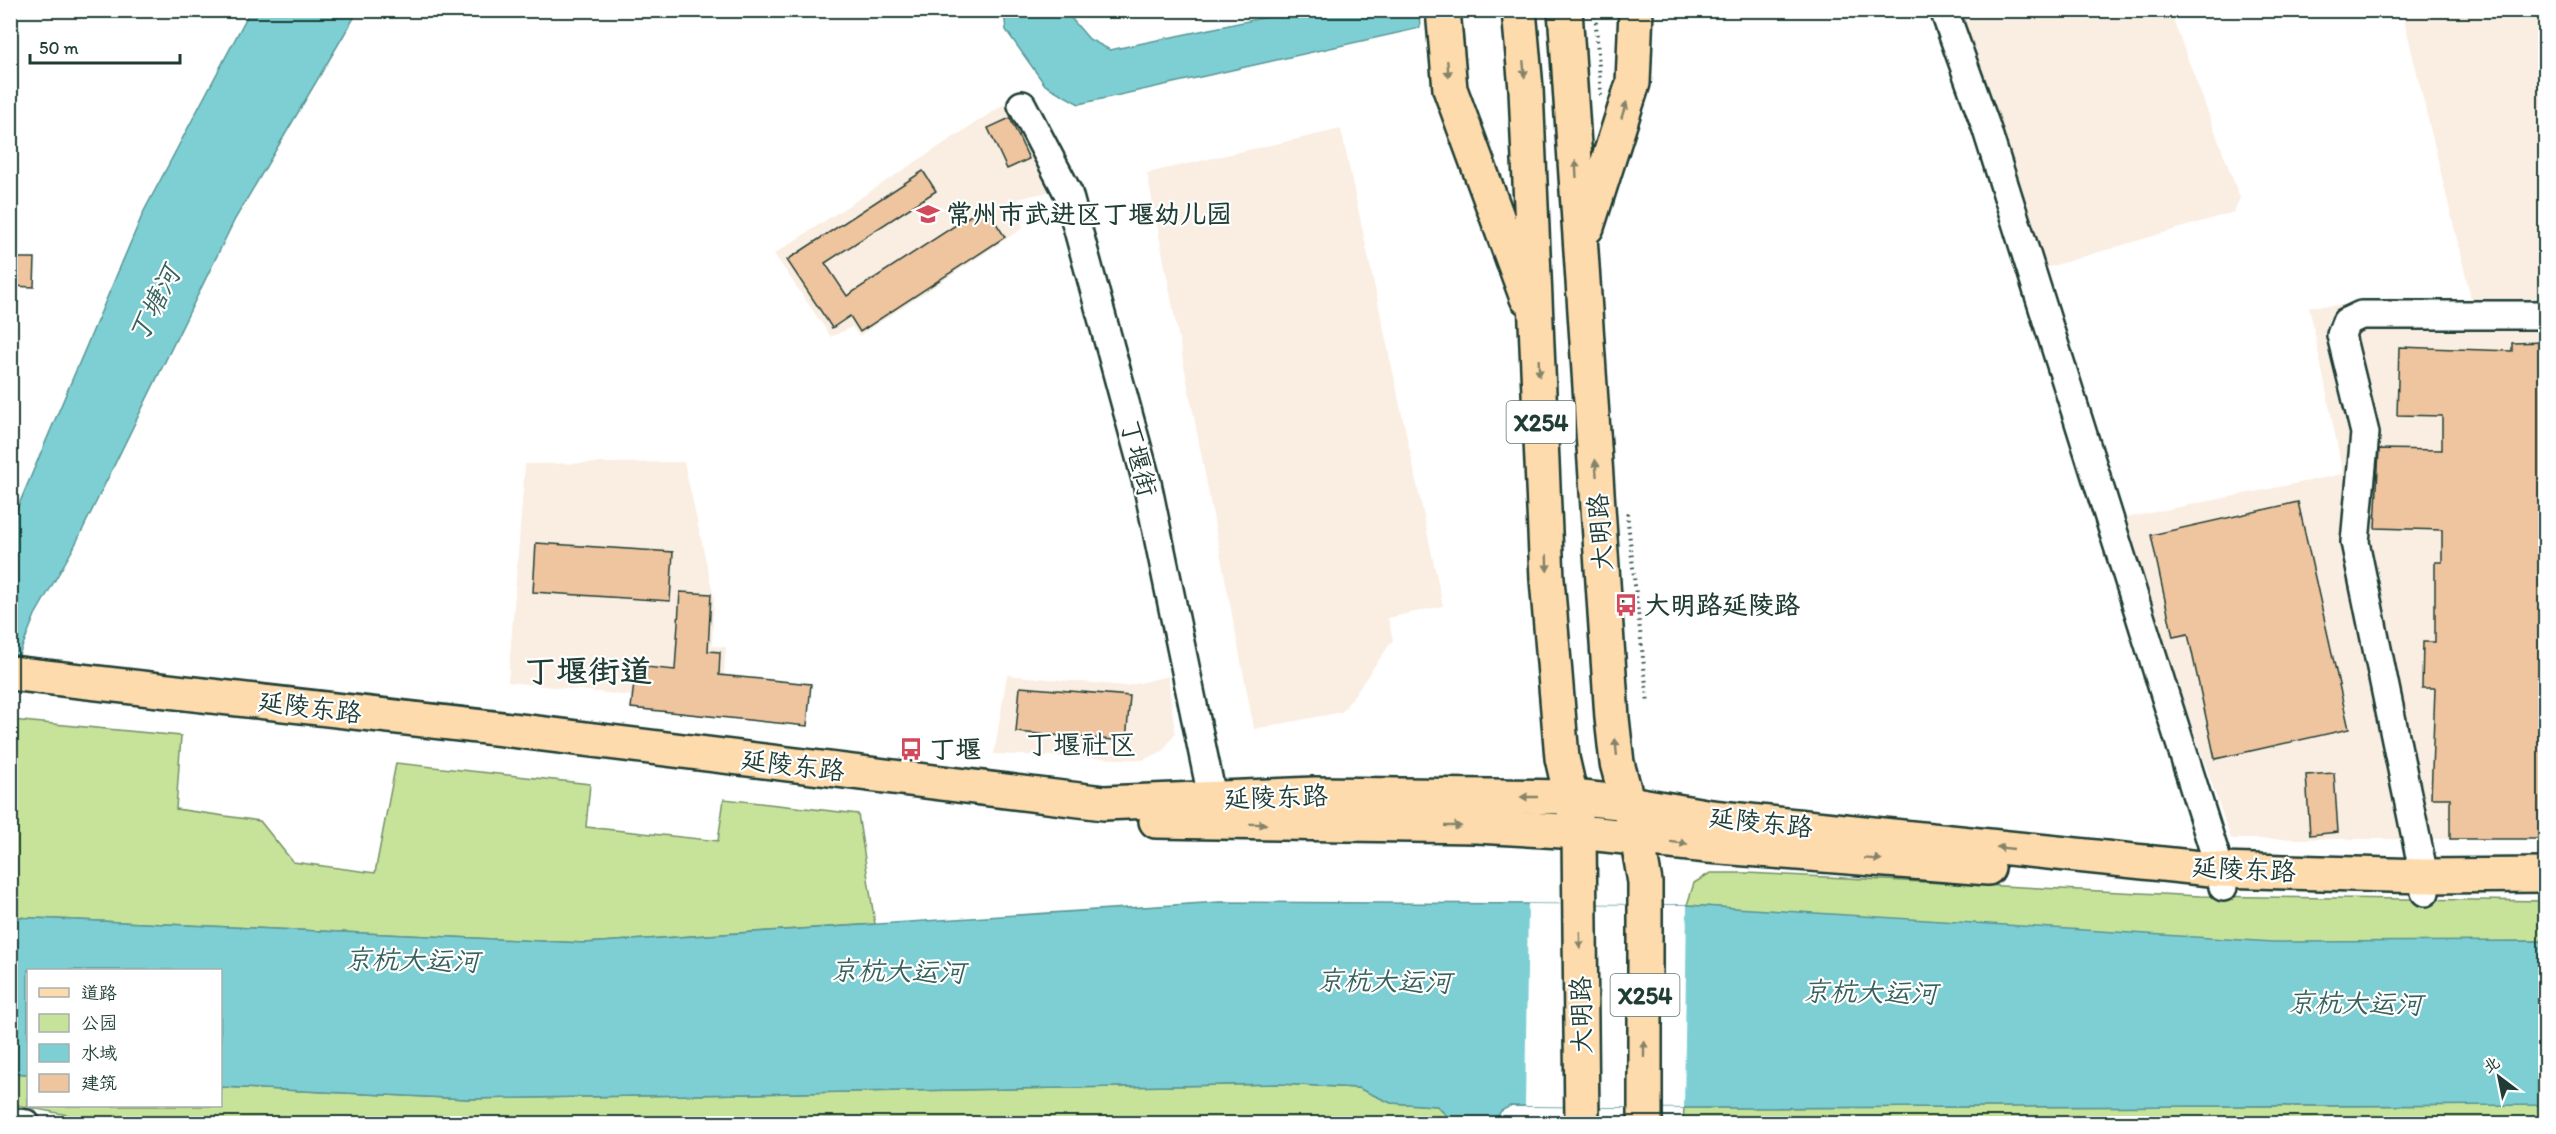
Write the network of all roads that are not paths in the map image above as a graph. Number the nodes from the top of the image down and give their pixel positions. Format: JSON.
{"nodes":[{"id":1,"x":1443,"y":10,"type":"edge"},
{"id":2,"x":1519,"y":10,"type":"edge"},
{"id":3,"x":1565,"y":10,"type":"edge"},
{"id":4,"x":1636,"y":10,"type":"edge"},
{"id":5,"x":1944,"y":10,"type":"edge"},
{"id":6,"x":1022,"y":105,"type":"dead end"},
{"id":7,"x":1581,"y":246,"type":"junction"},
{"id":8,"x":2546,"y":315,"type":"edge"},
{"id":9,"x":1538,"y":327,"type":"junction"},
{"id":10,"x":10,"y":673,"type":"edge"},
{"id":11,"x":10,"y":690,"type":"edge"},
{"id":12,"x":1572,"y":797,"type":"junction"},
{"id":13,"x":1629,"y":803,"type":"junction"},
{"id":14,"x":1214,"y":811,"type":"junction"},
{"id":15,"x":1579,"y":832,"type":"junction"},
{"id":16,"x":1638,"y":837,"type":"junction"},
{"id":17,"x":2546,"y":875,"type":"edge"},
{"id":18,"x":2222,"y":878,"type":"junction"},
{"id":19,"x":2424,"y":884,"type":"junction"},
{"id":20,"x":2546,"y":893,"type":"edge"},
{"id":21,"x":1582,"y":1113,"type":"edge"},
{"id":22,"x":1644,"y":1115,"type":"edge"},
{"id":23,"x":10,"y":1122,"type":"edge"},
{"id":24,"x":26,"y":1124,"type":"edge"}],
"edges":[{"from":1,"to":9,"type":"main road","one_way":true},
{"from":2,"to":9,"type":"main road","name":"大明路","number":"X254","one_way":true},
{"from":7,"to":3,"type":"main road","name":"大明路","number":"X254","one_way":true},
{"from":7,"to":4,"type":"main road","one_way":true},
{"from":5,"to":18,"type":"street"},
{"from":6,"to":14,"type":"street","name":"丁堰街"},
{"from":13,"to":7,"type":"main road","name":"大明路","number":"X254","one_way":true},
{"from":8,"to":19,"type":"street"},
{"from":9,"to":12,"type":"main road","name":"大明路","number":"X254","one_way":true},
{"from":10,"to":14,"type":"main road","name":"延陵东路"},
{"from":11,"to":14,"type":"main road","name":"延陵东路"},
{"from":12,"to":13,"type":"main road","name":"延陵东路"},
{"from":12,"to":14,"type":"main road","name":"延陵东路","one_way":true},
{"from":12,"to":15,"type":"main road","name":"大明路","number":"X254"},
{"from":13,"to":16,"type":"main road","name":"大明路","number":"X254"},
{"from":18,"to":13,"type":"main road","name":"延陵东路","one_way":true},
{"from":14,"to":15,"type":"main road","name":"延陵东路","one_way":true},
{"from":15,"to":16,"type":"main road","name":"延陵东路"},
{"from":15,"to":21,"type":"main road","name":"大明路","number":"X254","one_way":true},
{"from":16,"to":18,"type":"main road","name":"延陵东路","one_way":true},
{"from":22,"to":16,"type":"main road","name":"大明路","number":"X254","one_way":true},
{"from":17,"to":19,"type":"main road","name":"延陵东路"},
{"from":18,"to":19,"type":"main road","name":"延陵东路"},
{"from":19,"to":20,"type":"main road","name":"延陵东路"},
{"from":23,"to":24,"type":"street"}]}
